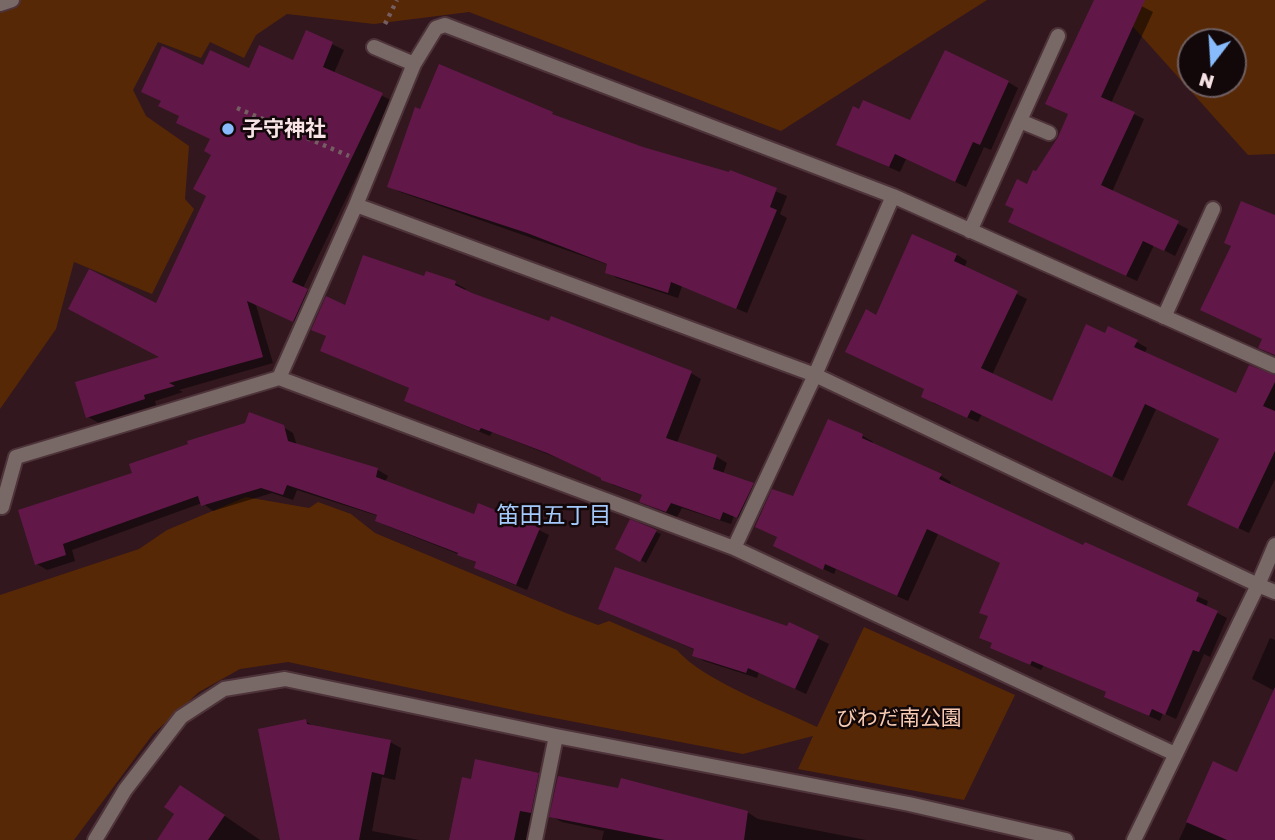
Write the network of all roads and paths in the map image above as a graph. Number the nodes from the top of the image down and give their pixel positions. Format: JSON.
{"nodes":[{"id":1,"x":12,"y":0,"type":"edge"},
{"id":2,"x":0,"y":4,"type":"edge"},
{"id":3,"x":1058,"y":36,"type":"dead end"},
{"id":4,"x":374,"y":47,"type":"dead end"},
{"id":5,"x":414,"y":64,"type":"junction"},
{"id":6,"x":237,"y":108,"type":"dead end"},
{"id":7,"x":1020,"y":121,"type":"junction"},
{"id":8,"x":1049,"y":133,"type":"dead end"},
{"id":9,"x":372,"y":167,"type":"junction"},
{"id":10,"x":893,"y":196,"type":"junction"},
{"id":11,"x":356,"y":205,"type":"junction"},
{"id":12,"x":1213,"y":209,"type":"dead end"},
{"id":13,"x":970,"y":231,"type":"junction"},
{"id":14,"x":1164,"y":317,"type":"junction"},
{"id":15,"x":1275,"y":366,"type":"edge"},
{"id":16,"x":815,"y":375,"type":"junction"},
{"id":17,"x":279,"y":378,"type":"junction"},
{"id":18,"x":2,"y":507,"type":"edge"},
{"id":19,"x":1275,"y":545,"type":"edge"},
{"id":20,"x":734,"y":548,"type":"junction"},
{"id":21,"x":1258,"y":585,"type":"junction"},
{"id":22,"x":1275,"y":592,"type":"edge"},
{"id":23,"x":556,"y":736,"type":"junction"},
{"id":24,"x":1175,"y":754,"type":"junction"},
{"id":25,"x":95,"y":840,"type":"edge"},
{"id":26,"x":535,"y":840,"type":"edge"},
{"id":27,"x":1066,"y":840,"type":"edge"},
{"id":28,"x":1134,"y":840,"type":"edge"}],
"edges":[{"from":1,"to":2,"type":"street"},
{"from":3,"to":7,"type":"street"},
{"from":4,"to":5,"type":"street"},
{"from":5,"to":9,"type":"street"},
{"from":5,"to":10,"type":"street"},
{"from":6,"to":9,"type":"path"},
{"from":7,"to":8,"type":"street"},
{"from":7,"to":13,"type":"street"},
{"from":9,"to":11,"type":"street"},
{"from":10,"to":13,"type":"street"},
{"from":10,"to":16,"type":"street"},
{"from":11,"to":16,"type":"street"},
{"from":11,"to":17,"type":"street"},
{"from":12,"to":14,"type":"street"},
{"from":13,"to":14,"type":"street"},
{"from":14,"to":15,"type":"street"},
{"from":16,"to":20,"type":"street"},
{"from":16,"to":21,"type":"street"},
{"from":17,"to":18,"type":"street"},
{"from":17,"to":20,"type":"street"},
{"from":19,"to":21,"type":"street"},
{"from":20,"to":24,"type":"street"},
{"from":21,"to":22,"type":"street"},
{"from":21,"to":24,"type":"street"},
{"from":23,"to":25,"type":"street"},
{"from":23,"to":26,"type":"street"},
{"from":23,"to":27,"type":"street"},
{"from":24,"to":28,"type":"street"}]}
